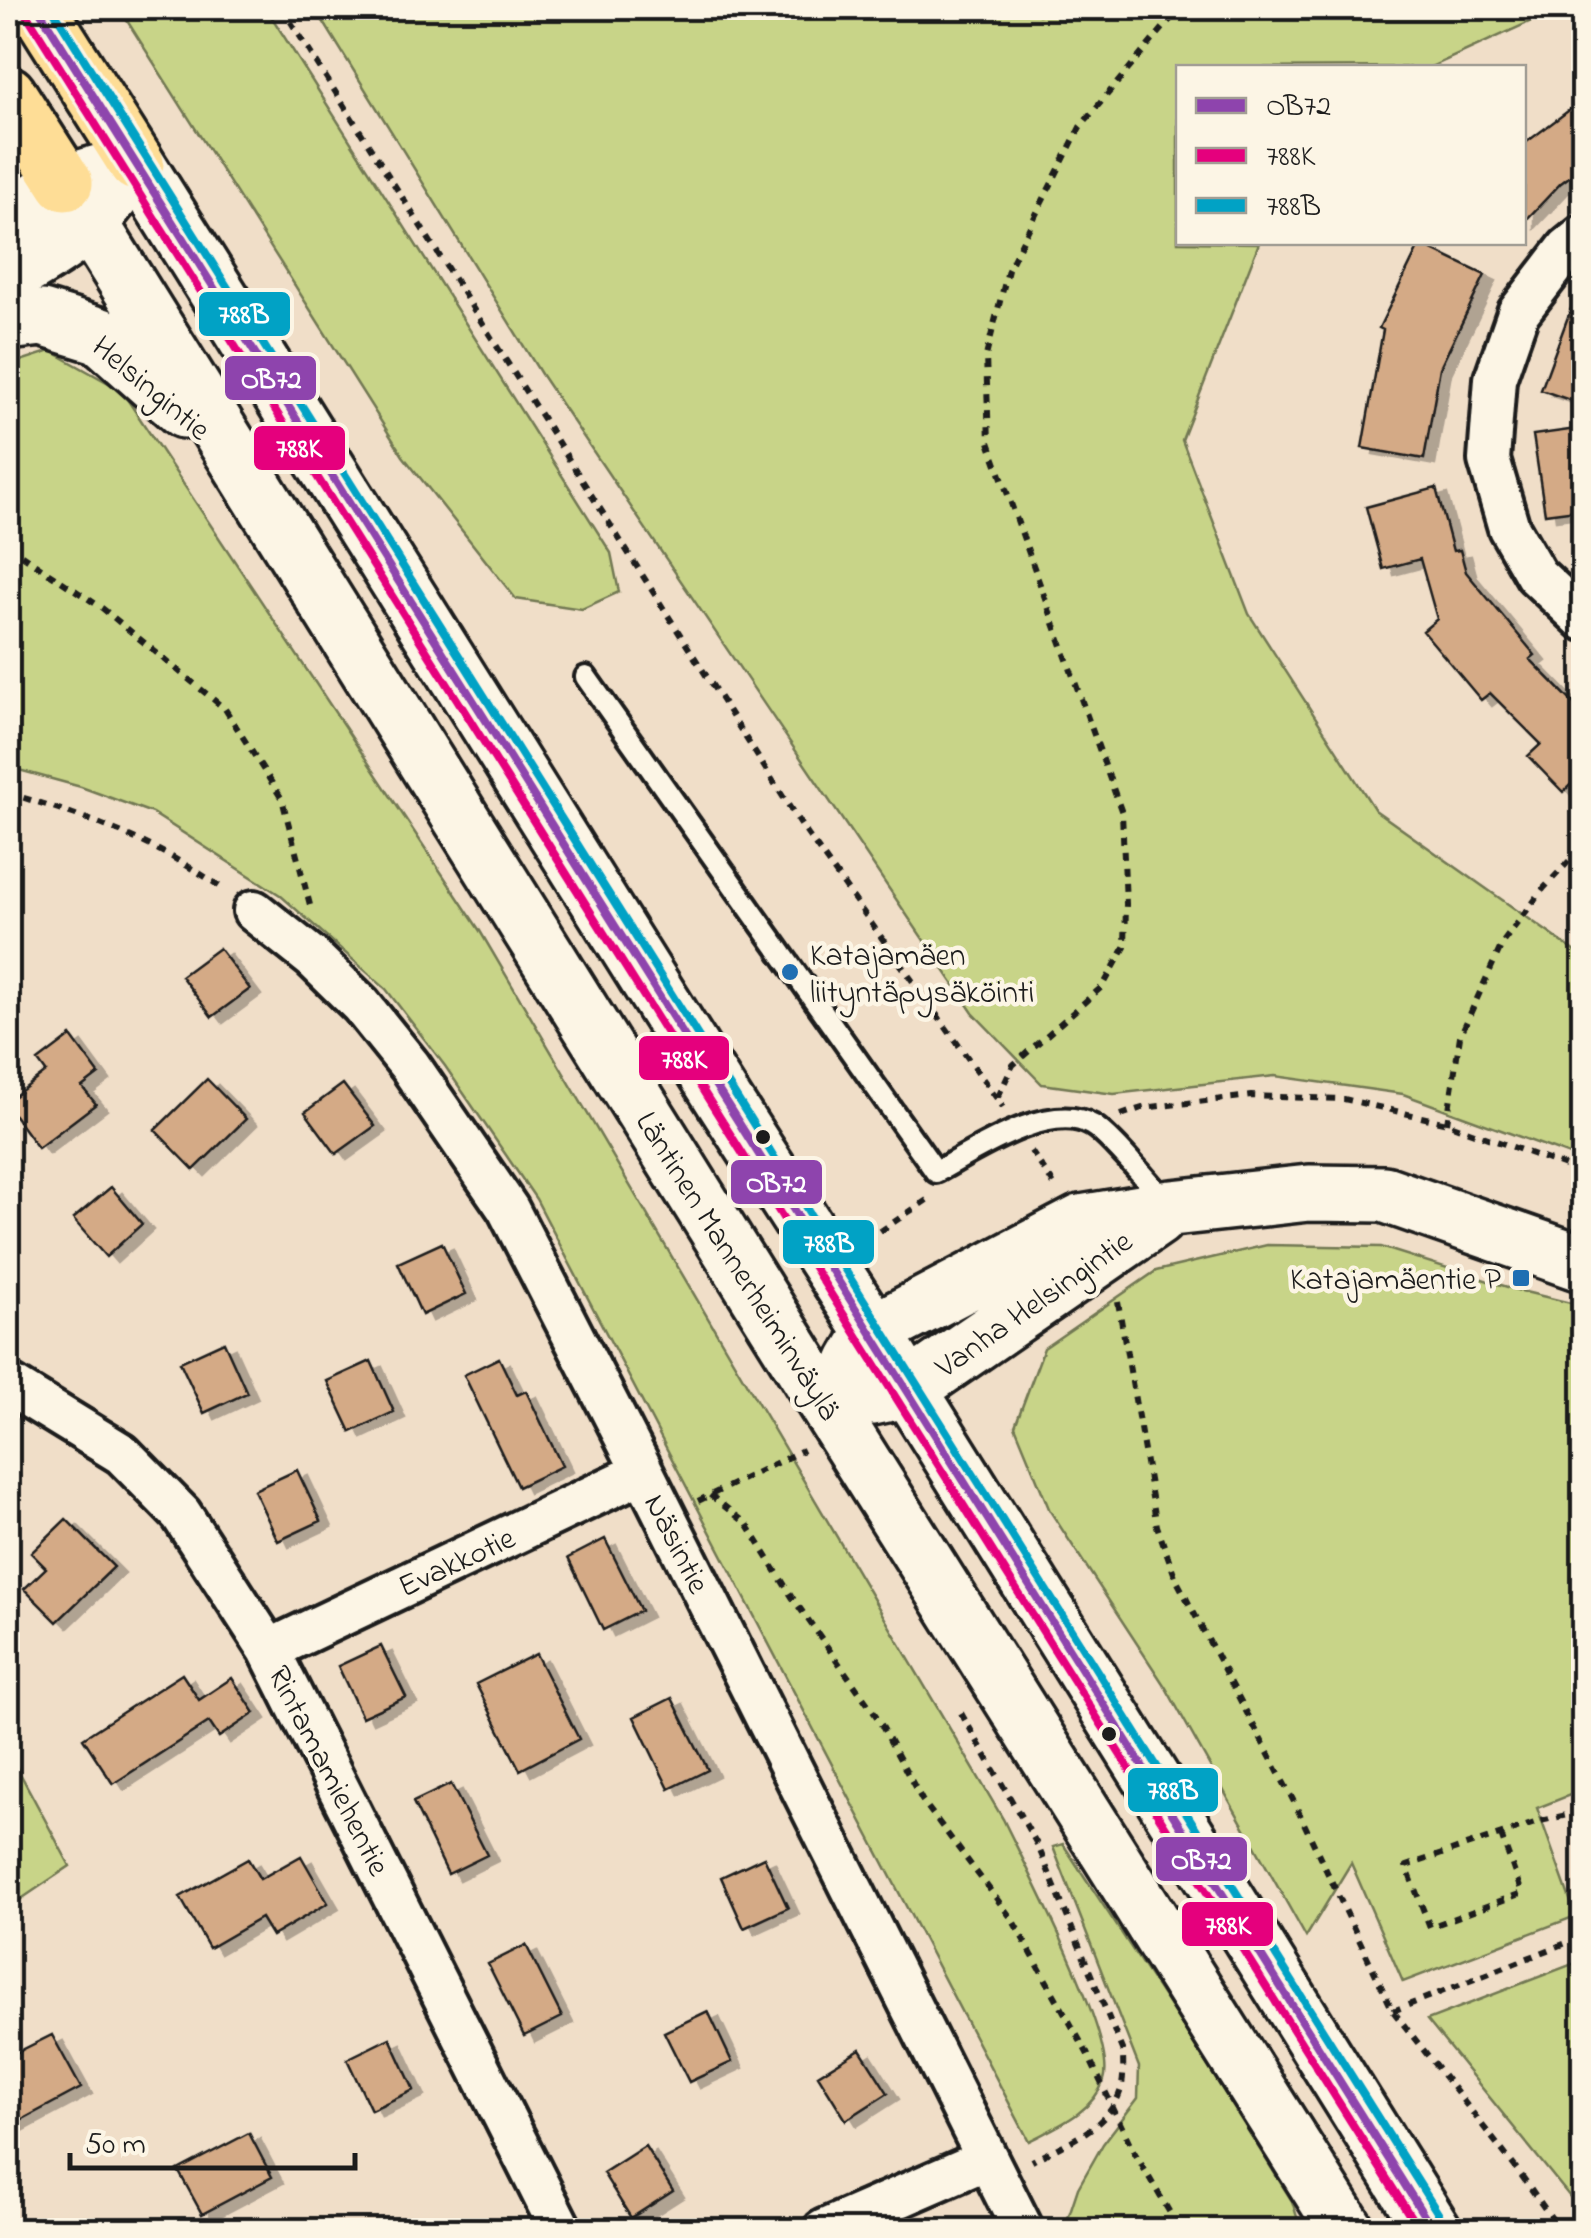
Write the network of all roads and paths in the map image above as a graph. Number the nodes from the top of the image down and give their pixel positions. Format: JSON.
{"nodes":[{"id":1,"x":38,"y":8,"type":"edge"},
{"id":2,"x":282,"y":8,"type":"edge"},
{"id":3,"x":1180,"y":8,"type":"edge"},
{"id":4,"x":8,"y":94,"type":"edge"},
{"id":5,"x":136,"y":163,"type":"junction"},
{"id":6,"x":78,"y":203,"type":"junction"},
{"id":7,"x":8,"y":218,"type":"edge"},
{"id":8,"x":1584,"y":235,"type":"edge"},
{"id":9,"x":8,"y":276,"type":"edge"},
{"id":10,"x":8,"y":322,"type":"edge"},
{"id":11,"x":234,"y":456,"type":"junction"},
{"id":12,"x":8,"y":546,"type":"edge"},
{"id":13,"x":1584,"y":620,"type":"edge"},
{"id":14,"x":586,"y":677,"type":"dead end"},
{"id":15,"x":8,"y":793,"type":"edge"},
{"id":16,"x":1584,"y":845,"type":"edge"},
{"id":17,"x":254,"y":911,"type":"joint"},
{"id":18,"x":328,"y":972,"type":"junction"},
{"id":19,"x":998,"y":1098,"type":"junction"},
{"id":20,"x":1448,"y":1123,"type":"junction"},
{"id":21,"x":1091,"y":1124,"type":"junction"},
{"id":22,"x":1021,"y":1138,"type":"junction"},
{"id":23,"x":1584,"y":1174,"type":"edge"},
{"id":24,"x":937,"y":1194,"type":"dead end"},
{"id":25,"x":1172,"y":1208,"type":"junction"},
{"id":26,"x":1091,"y":1240,"type":"junction"},
{"id":27,"x":1584,"y":1264,"type":"edge"},
{"id":28,"x":834,"y":1270,"type":"junction"},
{"id":29,"x":874,"y":1332,"type":"junction"},
{"id":30,"x":8,"y":1384,"type":"edge"},
{"id":31,"x":908,"y":1389,"type":"junction"},
{"id":32,"x":808,"y":1430,"type":"junction"},
{"id":33,"x":813,"y":1466,"type":"dead end"},
{"id":34,"x":643,"y":1472,"type":"junction"},
{"id":35,"x":269,"y":1650,"type":"junction"},
{"id":36,"x":952,"y":1697,"type":"dead end"},
{"id":37,"x":1584,"y":1811,"type":"edge"},
{"id":38,"x":1501,"y":1835,"type":"junction"},
{"id":39,"x":1584,"y":1936,"type":"edge"},
{"id":40,"x":1393,"y":2011,"type":"junction"},
{"id":41,"x":1112,"y":2110,"type":"junction"},
{"id":42,"x":1006,"y":2161,"type":"junction"},
{"id":43,"x":560,"y":2230,"type":"edge"},
{"id":44,"x":824,"y":2230,"type":"edge"},
{"id":45,"x":1023,"y":2230,"type":"edge"},
{"id":46,"x":1180,"y":2230,"type":"edge"},
{"id":47,"x":1346,"y":2230,"type":"edge"},
{"id":48,"x":1433,"y":2230,"type":"edge"},
{"id":49,"x":1560,"y":2230,"type":"edge"}],
"edges":[{"from":1,"to":5,"type":"main road"},
{"from":2,"to":19,"type":"path"},
{"from":3,"to":19,"type":"path"},
{"from":4,"to":6,"type":"main road","name":"Läntinen Mannerheiminväylä"},
{"from":5,"to":6,"type":"main road"},
{"from":5,"to":28,"type":"main road"},
{"from":6,"to":7,"type":"main road"},
{"from":6,"to":9,"type":"main road"},
{"from":6,"to":11,"type":"main road","name":"Läntinen Mannerheiminväylä"},
{"from":8,"to":13,"type":"street"},
{"from":10,"to":11,"type":"main road","name":"Helsingintie"},
{"from":11,"to":32,"type":"main road","name":"Läntinen Mannerheiminväylä"},
{"from":12,"to":18,"type":"path"},
{"from":14,"to":22,"type":"lane"},
{"from":15,"to":17,"type":"path"},
{"from":16,"to":20,"type":"path"},
{"from":17,"to":18,"type":"street","name":"Näsintie"},
{"from":18,"to":34,"type":"street","name":"Näsintie"},
{"from":19,"to":22,"type":"path"},
{"from":20,"to":21,"type":"path"},
{"from":20,"to":23,"type":"path"},
{"from":21,"to":22,"type":"path"},
{"from":21,"to":22,"type":"lane"},
{"from":21,"to":25,"type":"lane"},
{"from":22,"to":26,"type":"path"},
{"from":24,"to":28,"type":"path"},
{"from":25,"to":26,"type":"main road","name":"Vanha Helsingintie"},
{"from":25,"to":27,"type":"main road","name":"Vanha Helsingintie"},
{"from":26,"to":29,"type":"main road","name":"Vanha Helsingintie"},
{"from":26,"to":31,"type":"main road","name":"Vanha Helsingintie"},
{"from":26,"to":40,"type":"path"},
{"from":28,"to":29,"type":"main road"},
{"from":29,"to":31,"type":"main road"},
{"from":29,"to":32,"type":"main road"},
{"from":30,"to":35,"type":"street","name":"Rintamamiehentie"},
{"from":31,"to":32,"type":"main road","name":"Vanha Helsingintie"},
{"from":31,"to":48,"type":"main road"},
{"from":32,"to":33,"type":"path"},
{"from":32,"to":41,"type":"path"},
{"from":32,"to":47,"type":"main road","name":"Läntinen Mannerheiminväylä"},
{"from":34,"to":35,"type":"street","name":"Evakkotie"},
{"from":34,"to":42,"type":"street","name":"Näsintie"},
{"from":35,"to":43,"type":"street","name":"Rintamamiehentie"},
{"from":36,"to":41,"type":"path"},
{"from":37,"to":38,"type":"path"},
{"from":38,"to":38,"type":"path"},
{"from":39,"to":40,"type":"path"},
{"from":40,"to":49,"type":"path"},
{"from":41,"to":42,"type":"path"},
{"from":41,"to":46,"type":"path"},
{"from":42,"to":44,"type":"street"},
{"from":42,"to":45,"type":"street","name":"Näsintie"}]}
